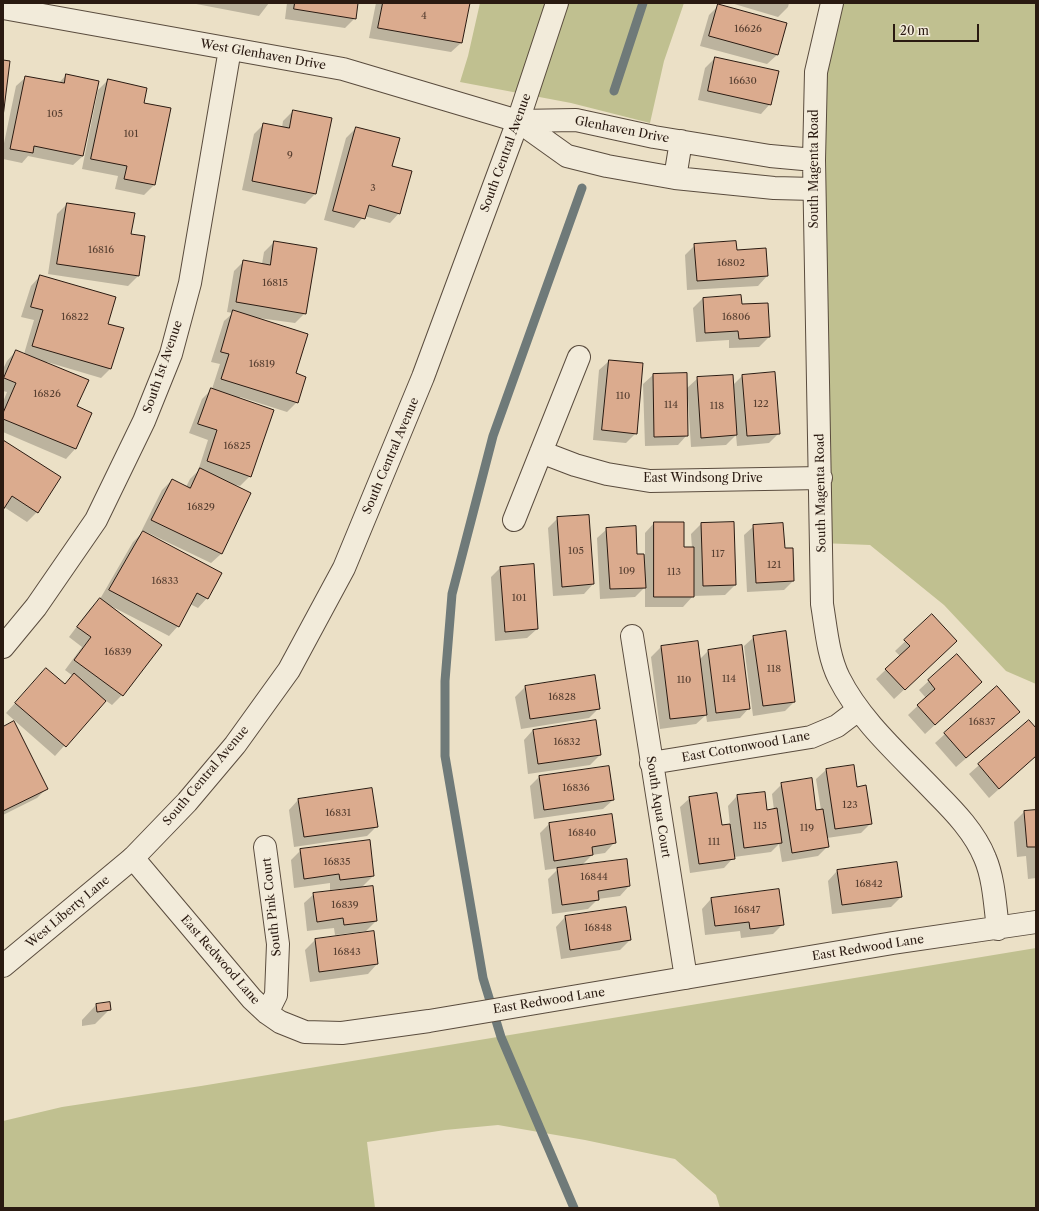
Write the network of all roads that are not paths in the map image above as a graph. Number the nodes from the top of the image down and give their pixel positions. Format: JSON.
{"nodes":[{"id":1,"x":557,"y":3,"type":"edge"},
{"id":2,"x":832,"y":3,"type":"edge"},
{"id":3,"x":3,"y":8,"type":"edge"},
{"id":4,"x":230,"y":49,"type":"junction"},
{"id":5,"x":518,"y":121,"type":"junction"},
{"id":6,"x":681,"y":142,"type":"junction"},
{"id":7,"x":814,"y":160,"type":"junction"},
{"id":8,"x":675,"y":178,"type":"junction"},
{"id":9,"x":814,"y":189,"type":"junction"},
{"id":10,"x":579,"y":357,"type":"dead end"},
{"id":11,"x":541,"y":452,"type":"junction"},
{"id":12,"x":821,"y":478,"type":"junction"},
{"id":13,"x":514,"y":520,"type":"dead end"},
{"id":14,"x":632,"y":636,"type":"dead end"},
{"id":15,"x":3,"y":647,"type":"edge"},
{"id":16,"x":858,"y":710,"type":"junction"},
{"id":17,"x":651,"y":764,"type":"junction"},
{"id":18,"x":265,"y":847,"type":"dead end"},
{"id":19,"x":133,"y":858,"type":"junction"},
{"id":20,"x":1036,"y":922,"type":"edge"},
{"id":21,"x":998,"y":929,"type":"junction"},
{"id":22,"x":3,"y":966,"type":"edge"},
{"id":23,"x":686,"y":978,"type":"junction"},
{"id":24,"x":267,"y":1013,"type":"junction"}],
"edges":[{"from":1,"to":5,"type":"street","name":"South Central Avenue"},
{"from":2,"to":7,"type":"street","name":"South Magenta Road"},
{"from":3,"to":4,"type":"street","name":"West Glenhaven Drive"},
{"from":4,"to":5,"type":"street","name":"West Glenhaven Drive"},
{"from":4,"to":15,"type":"street","name":"South 1st Avenue"},
{"from":5,"to":6,"type":"street","name":"Glenhaven Drive"},
{"from":5,"to":8,"type":"street"},
{"from":5,"to":19,"type":"street","name":"South Central Avenue"},
{"from":6,"to":7,"type":"street","name":"Glenhaven Drive"},
{"from":6,"to":8,"type":"street","name":"Glenhaven Drive"},
{"from":7,"to":9,"type":"street","name":"South Magenta Road"},
{"from":8,"to":9,"type":"street"},
{"from":9,"to":12,"type":"street","name":"South Magenta Road"},
{"from":10,"to":11,"type":"street"},
{"from":11,"to":12,"type":"street","name":"East Windsong Drive"},
{"from":11,"to":13,"type":"street"},
{"from":12,"to":16,"type":"street","name":"South Magenta Road"},
{"from":14,"to":17,"type":"street","name":"South Aqua Court"},
{"from":16,"to":17,"type":"street","name":"East Cottonwood Lane"},
{"from":16,"to":21,"type":"street","name":"South Magenta Road"},
{"from":17,"to":23,"type":"street","name":"South Aqua Court"},
{"from":18,"to":24,"type":"street","name":"South Pink Court"},
{"from":19,"to":22,"type":"street","name":"West Liberty Lane"},
{"from":19,"to":24,"type":"street","name":"East Redwood Lane"},
{"from":20,"to":21,"type":"street","name":"East Redwood Lane"},
{"from":21,"to":23,"type":"street","name":"East Redwood Lane"},
{"from":23,"to":24,"type":"street","name":"East Redwood Lane"}]}
